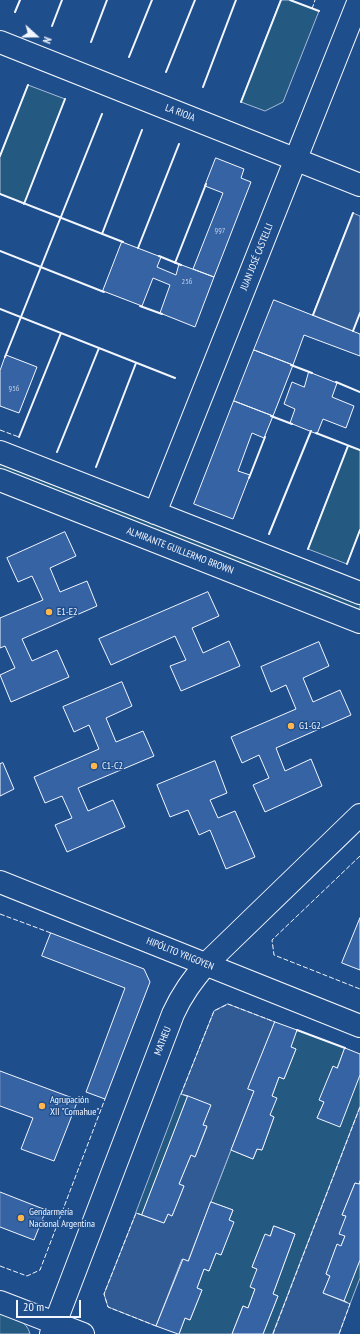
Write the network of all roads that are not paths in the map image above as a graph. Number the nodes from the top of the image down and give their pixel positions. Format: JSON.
{"nodes":[{"id":1,"x":359,"y":0,"type":"edge"},
{"id":2,"x":0,"y":42,"type":"edge"},
{"id":3,"x":296,"y":159,"type":"junction"},
{"id":4,"x":360,"y":185,"type":"edge"},
{"id":5,"x":0,"y":452,"type":"edge"},
{"id":6,"x":0,"y":480,"type":"edge"},
{"id":7,"x":155,"y":513,"type":"junction"},
{"id":8,"x":360,"y":593,"type":"edge"},
{"id":9,"x":360,"y":622,"type":"edge"},
{"id":10,"x":360,"y":815,"type":"edge"},
{"id":11,"x":0,"y":882,"type":"edge"},
{"id":12,"x":206,"y":964,"type":"junction"},
{"id":13,"x":360,"y":1026,"type":"edge"},
{"id":14,"x":0,"y":1302,"type":"edge"},
{"id":15,"x":53,"y":1329,"type":"edge"},
{"id":16,"x":83,"y":1334,"type":"edge"}],
"edges":[{"from":1,"to":3,"type":"street","name":"JUAN JOSÉ CASTELLI"},
{"from":2,"to":3,"type":"street","name":"LA RIOJA"},
{"from":3,"to":4,"type":"street","name":"LA RIOJA"},
{"from":3,"to":7,"type":"street","name":"JUAN JOSÉ CASTELLI"},
{"from":5,"to":7,"type":"street"},
{"from":6,"to":9,"type":"street","name":"ALMIRANTE GUILLERMO BROWN"},
{"from":7,"to":8,"type":"street"},
{"from":10,"to":12,"type":"street","name":"MATHEU"},
{"from":11,"to":12,"type":"street","name":"HIPÓLITO YRIGOYEN"},
{"from":12,"to":13,"type":"street","name":"HIPÓLITO YRIGOYEN"},
{"from":12,"to":15,"type":"street","name":"MATHEU"},
{"from":14,"to":15,"type":"street"},
{"from":15,"to":16,"type":"street"}]}
